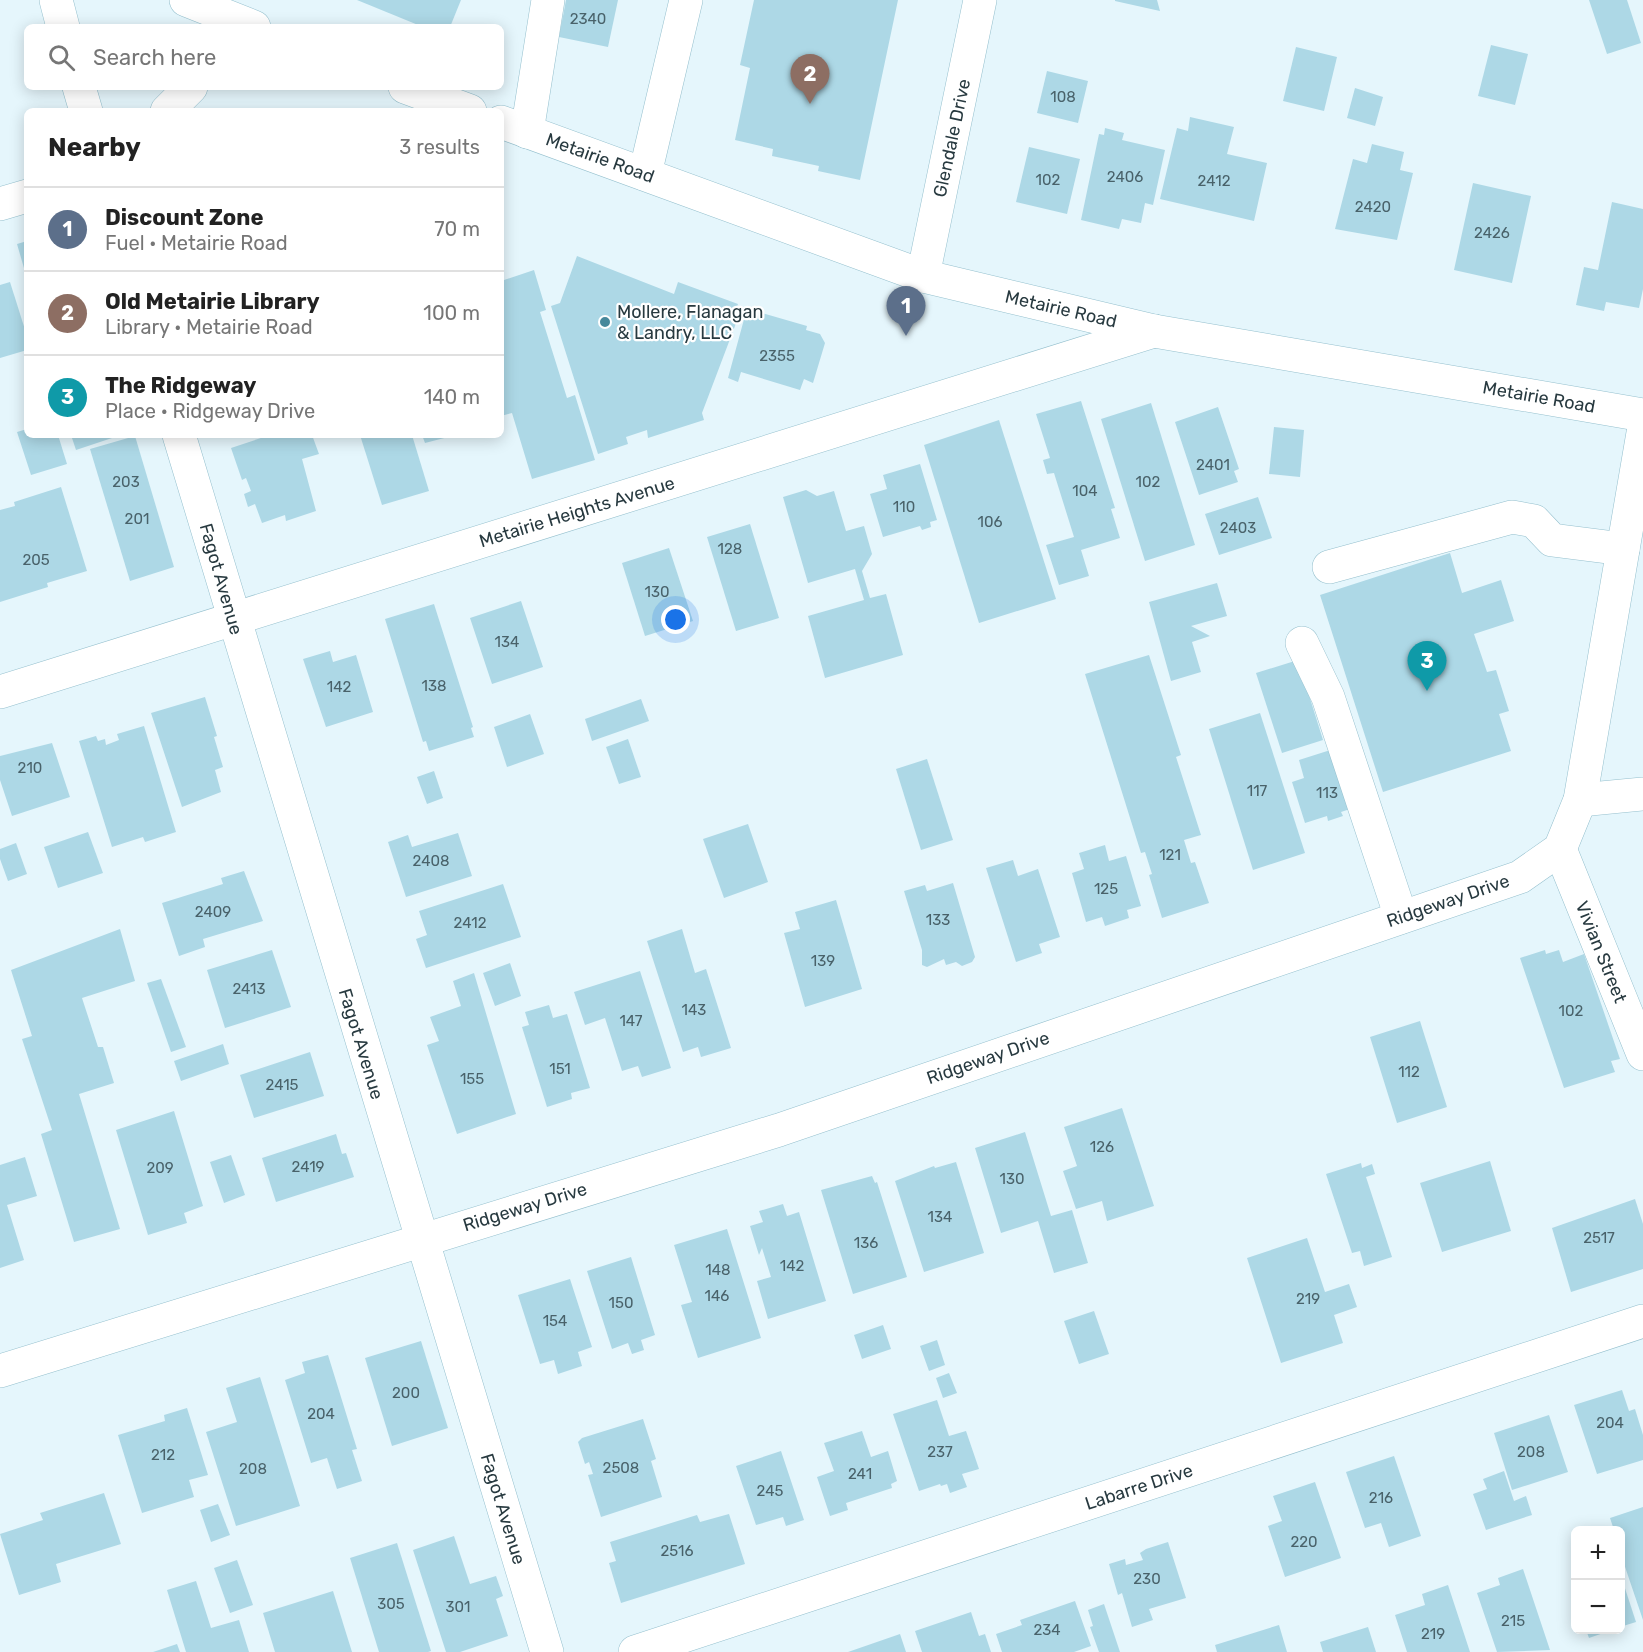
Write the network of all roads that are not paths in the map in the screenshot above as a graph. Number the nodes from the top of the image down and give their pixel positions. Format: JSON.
{"nodes":[{"id":1,"x":56,"y":0,"type":"edge"},
{"id":2,"x":548,"y":0,"type":"edge"},
{"id":3,"x":686,"y":0,"type":"edge"},
{"id":4,"x":980,"y":0,"type":"edge"},
{"id":5,"x":199,"y":2,"type":"edge"},
{"id":6,"x":62,"y":24,"type":"edge"},
{"id":7,"x":246,"y":24,"type":"edge"},
{"id":8,"x":81,"y":90,"type":"edge"},
{"id":9,"x":188,"y":90,"type":"edge"},
{"id":10,"x":413,"y":90,"type":"edge"},
{"id":11,"x":85,"y":108,"type":"edge"},
{"id":12,"x":170,"y":108,"type":"edge"},
{"id":13,"x":462,"y":108,"type":"edge"},
{"id":14,"x":514,"y":127,"type":"edge"},
{"id":15,"x":645,"y":174,"type":"junction"},
{"id":16,"x":24,"y":197,"type":"edge"},
{"id":17,"x":0,"y":204,"type":"edge"},
{"id":18,"x":923,"y":276,"type":"junction"},
{"id":19,"x":1154,"y":331,"type":"junction"},
{"id":20,"x":1643,"y":415,"type":"edge"},
{"id":21,"x":1643,"y":433,"type":"edge"},
{"id":22,"x":180,"y":438,"type":"edge"},
{"id":23,"x":1623,"y":549,"type":"junction"},
{"id":24,"x":1329,"y":567,"type":"dead end"},
{"id":25,"x":233,"y":620,"type":"junction"},
{"id":26,"x":1302,"y":643,"type":"dead end"},
{"id":27,"x":0,"y":692,"type":"edge"},
{"id":28,"x":1643,"y":794,"type":"edge"},
{"id":29,"x":1580,"y":800,"type":"junction"},
{"id":30,"x":1560,"y":849,"type":"junction"},
{"id":31,"x":1401,"y":917,"type":"junction"},
{"id":32,"x":1643,"y":1054,"type":"edge"},
{"id":33,"x":420,"y":1239,"type":"junction"},
{"id":34,"x":1643,"y":1321,"type":"edge"},
{"id":35,"x":0,"y":1371,"type":"edge"},
{"id":36,"x":547,"y":1652,"type":"edge"},
{"id":37,"x":635,"y":1652,"type":"edge"}],
"edges":[{"from":1,"to":6,"type":"street"},
{"from":2,"to":14,"type":"street"},
{"from":3,"to":15,"type":"street"},
{"from":4,"to":18,"type":"street","name":"Glendale Drive"},
{"from":5,"to":7,"type":"street"},
{"from":8,"to":11,"type":"street"},
{"from":9,"to":12,"type":"street"},
{"from":10,"to":13,"type":"street"},
{"from":14,"to":15,"type":"street","name":"Metairie Road"},
{"from":15,"to":18,"type":"street","name":"Metairie Road"},
{"from":16,"to":17,"type":"street"},
{"from":18,"to":19,"type":"street","name":"Metairie Road"},
{"from":19,"to":20,"type":"street","name":"Metairie Road"},
{"from":19,"to":25,"type":"street","name":"Metairie Heights Avenue"},
{"from":21,"to":23,"type":"street"},
{"from":22,"to":25,"type":"street","name":"Fagot Avenue"},
{"from":23,"to":24,"type":"street"},
{"from":23,"to":29,"type":"street"},
{"from":25,"to":27,"type":"street","name":"Metairie Heights Avenue"},
{"from":25,"to":33,"type":"street","name":"Fagot Avenue"},
{"from":26,"to":31,"type":"street"},
{"from":28,"to":29,"type":"street"},
{"from":29,"to":30,"type":"street"},
{"from":30,"to":31,"type":"street","name":"Ridgeway Drive"},
{"from":30,"to":32,"type":"street","name":"Vivian Street"},
{"from":31,"to":33,"type":"street","name":"Ridgeway Drive"},
{"from":33,"to":35,"type":"street","name":"Ridgeway Drive"},
{"from":33,"to":36,"type":"street","name":"Fagot Avenue"},
{"from":34,"to":37,"type":"street","name":"Labarre Drive"}]}
